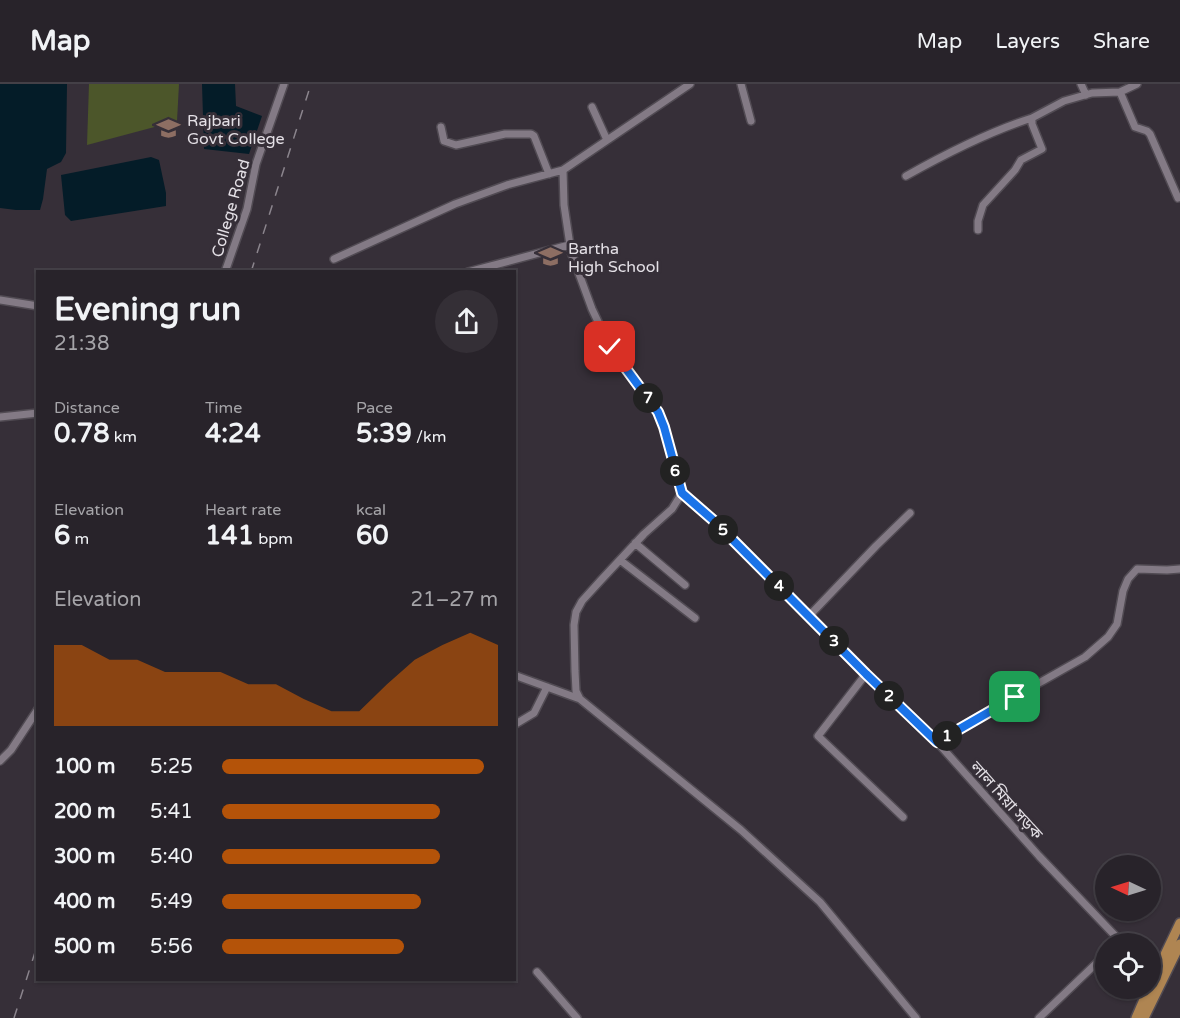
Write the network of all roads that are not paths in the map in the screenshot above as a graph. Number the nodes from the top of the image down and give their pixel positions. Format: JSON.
{"nodes":[{"id":1,"x":284,"y":84,"type":"edge"},
{"id":2,"x":690,"y":84,"type":"edge"},
{"id":3,"x":741,"y":84,"type":"edge"},
{"id":4,"x":1081,"y":84,"type":"edge"},
{"id":5,"x":1137,"y":84,"type":"edge"},
{"id":6,"x":1120,"y":92,"type":"junction"},
{"id":7,"x":1086,"y":95,"type":"junction"},
{"id":8,"x":592,"y":106,"type":"dead end"},
{"id":9,"x":1032,"y":118,"type":"junction"},
{"id":10,"x":751,"y":121,"type":"dead end"},
{"id":11,"x":441,"y":127,"type":"dead end"},
{"id":12,"x":608,"y":140,"type":"junction"},
{"id":13,"x":563,"y":170,"type":"junction"},
{"id":14,"x":549,"y":174,"type":"junction"},
{"id":15,"x":906,"y":176,"type":"dead end"},
{"id":16,"x":1178,"y":198,"type":"dead end"},
{"id":17,"x":978,"y":230,"type":"dead end"},
{"id":18,"x":569,"y":245,"type":"junction"},
{"id":19,"x":334,"y":260,"type":"dead end"},
{"id":20,"x":226,"y":270,"type":"edge"},
{"id":21,"x":475,"y":270,"type":"edge"},
{"id":22,"x":0,"y":300,"type":"edge"},
{"id":23,"x":36,"y":306,"type":"edge"},
{"id":24,"x":36,"y":413,"type":"edge"},
{"id":25,"x":0,"y":417,"type":"edge"},
{"id":26,"x":682,"y":493,"type":"junction"},
{"id":27,"x":910,"y":513,"type":"dead end"},
{"id":28,"x":635,"y":543,"type":"junction"},
{"id":29,"x":620,"y":560,"type":"junction"},
{"id":30,"x":1180,"y":569,"type":"edge"},
{"id":31,"x":685,"y":585,"type":"dead end"},
{"id":32,"x":809,"y":616,"type":"junction"},
{"id":33,"x":695,"y":618,"type":"dead end"},
{"id":34,"x":866,"y":674,"type":"junction"},
{"id":35,"x":516,"y":676,"type":"edge"},
{"id":36,"x":547,"y":687,"type":"junction"},
{"id":37,"x":580,"y":699,"type":"junction"},
{"id":38,"x":36,"y":712,"type":"edge"},
{"id":39,"x":516,"y":724,"type":"edge"},
{"id":40,"x":937,"y":742,"type":"junction"},
{"id":41,"x":0,"y":761,"type":"edge"},
{"id":42,"x":903,"y":817,"type":"dead end"},
{"id":43,"x":1180,"y":923,"type":"edge"},
{"id":44,"x":1111,"y":933,"type":"edge"},
{"id":45,"x":1180,"y":944,"type":"edge"},
{"id":46,"x":1161,"y":957,"type":"edge"},
{"id":47,"x":1095,"y":965,"type":"edge"},
{"id":48,"x":537,"y":972,"type":"dead end"},
{"id":49,"x":1145,"y":999,"type":"edge"},
{"id":50,"x":578,"y":1018,"type":"edge"},
{"id":51,"x":916,"y":1018,"type":"edge"},
{"id":52,"x":1039,"y":1018,"type":"edge"},
{"id":53,"x":1136,"y":1018,"type":"edge"},
{"id":54,"x":1143,"y":1018,"type":"edge"}],
"edges":[{"from":1,"to":20,"type":"street","name":"College Road"},
{"from":2,"to":12,"type":"street"},
{"from":3,"to":10,"type":"street"},
{"from":4,"to":7,"type":"street"},
{"from":5,"to":6,"type":"street"},
{"from":6,"to":7,"type":"street"},
{"from":6,"to":16,"type":"street"},
{"from":7,"to":9,"type":"street"},
{"from":8,"to":12,"type":"street"},
{"from":9,"to":15,"type":"street"},
{"from":9,"to":17,"type":"street"},
{"from":11,"to":14,"type":"street"},
{"from":12,"to":13,"type":"street"},
{"from":13,"to":14,"type":"street"},
{"from":13,"to":18,"type":"street"},
{"from":14,"to":19,"type":"street"},
{"from":18,"to":21,"type":"street"},
{"from":18,"to":26,"type":"street"},
{"from":22,"to":23,"type":"street"},
{"from":24,"to":25,"type":"street"},
{"from":26,"to":28,"type":"street"},
{"from":26,"to":32,"type":"street","name":"লাল মিয়া সড়ক"},
{"from":27,"to":32,"type":"street"},
{"from":28,"to":29,"type":"street"},
{"from":28,"to":31,"type":"street"},
{"from":29,"to":33,"type":"street"},
{"from":29,"to":37,"type":"street"},
{"from":30,"to":40,"type":"street"},
{"from":32,"to":34,"type":"street","name":"লাল মিয়া সড়ক"},
{"from":34,"to":40,"type":"street","name":"লাল মিয়া সড়ক"},
{"from":34,"to":42,"type":"street"},
{"from":35,"to":36,"type":"street"},
{"from":36,"to":37,"type":"street"},
{"from":36,"to":39,"type":"street"},
{"from":37,"to":51,"type":"street"},
{"from":38,"to":41,"type":"street"},
{"from":40,"to":44,"type":"street","name":"লাল মিয়া সড়ক"},
{"from":43,"to":46,"type":"main road"},
{"from":45,"to":54,"type":"main road"},
{"from":47,"to":52,"type":"street"},
{"from":48,"to":50,"type":"street"},
{"from":49,"to":53,"type":"main road"}]}
